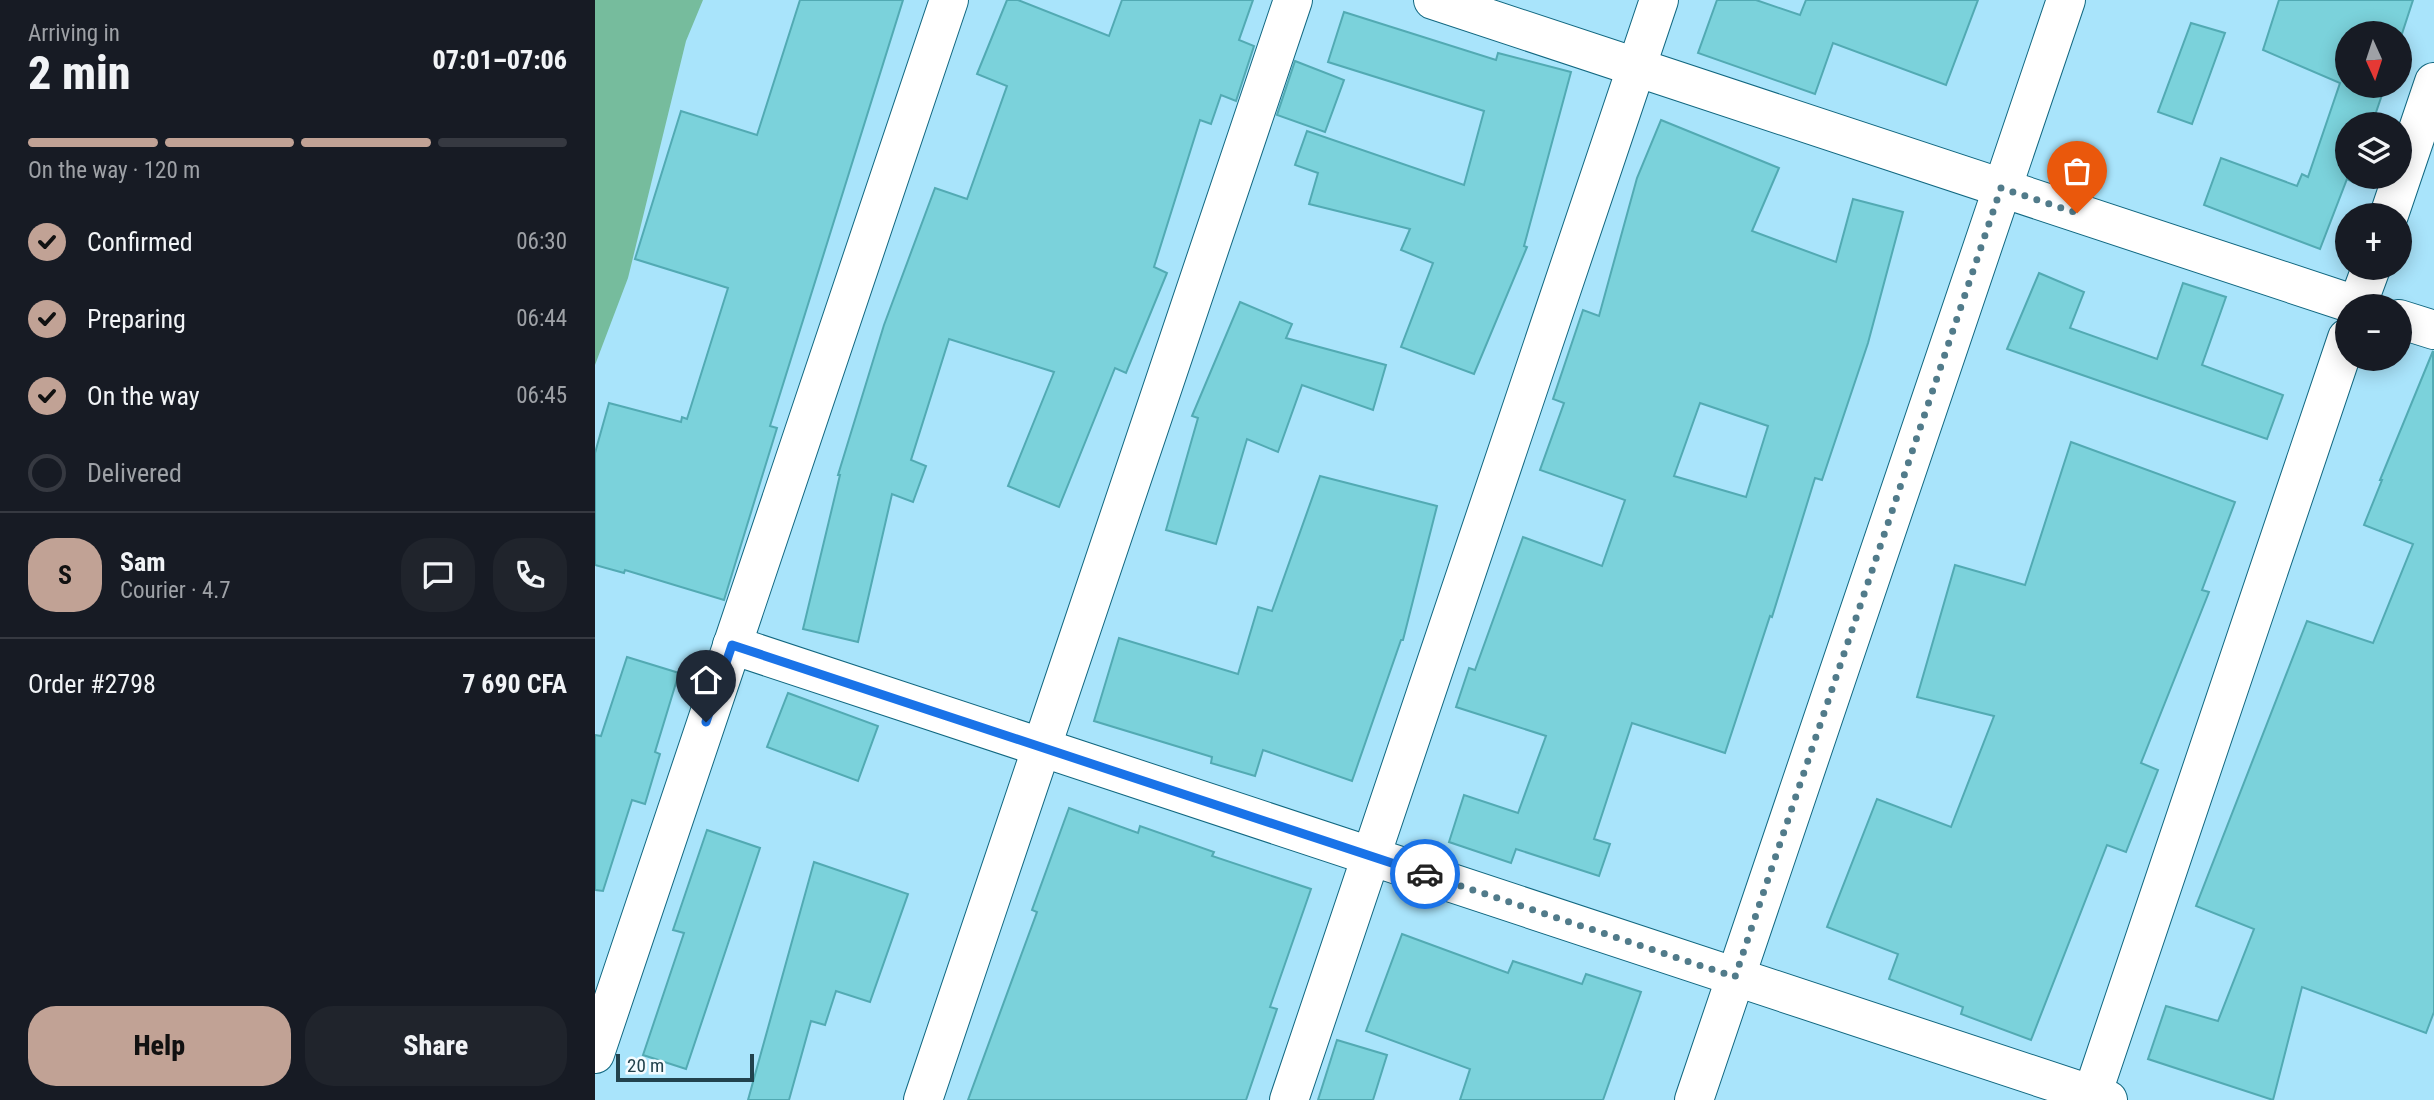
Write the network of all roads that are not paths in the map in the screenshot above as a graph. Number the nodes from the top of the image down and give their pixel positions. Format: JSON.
{"nodes":[{"id":1,"x":949,"y":0,"type":"edge"},
{"id":2,"x":1293,"y":0,"type":"edge"},
{"id":3,"x":1433,"y":0,"type":"edge"},
{"id":4,"x":1659,"y":0,"type":"edge"},
{"id":5,"x":2066,"y":0,"type":"edge"},
{"id":6,"x":1636,"y":67,"type":"junction"},
{"id":7,"x":2434,"y":82,"type":"edge"},
{"id":8,"x":2001,"y":188,"type":"junction"},
{"id":9,"x":2393,"y":203,"type":"edge"},
{"id":10,"x":2335,"y":298,"type":"edge"},
{"id":11,"x":2412,"y":323,"type":"edge"},
{"id":12,"x":2434,"y":330,"type":"edge"},
{"id":13,"x":2336,"y":371,"type":"edge"},
{"id":14,"x":732,"y":645,"type":"junction"},
{"id":15,"x":1042,"y":747,"type":"junction"},
{"id":16,"x":1371,"y":856,"type":"junction"},
{"id":17,"x":1735,"y":977,"type":"junction"},
{"id":18,"x":595,"y":1054,"type":"edge"},
{"id":19,"x":2100,"y":1098,"type":"edge"},
{"id":20,"x":923,"y":1100,"type":"edge"},
{"id":21,"x":1289,"y":1100,"type":"edge"},
{"id":22,"x":1694,"y":1100,"type":"edge"}],
"edges":[{"from":1,"to":14,"type":"street"},
{"from":2,"to":15,"type":"street"},
{"from":3,"to":6,"type":"street"},
{"from":4,"to":6,"type":"street"},
{"from":5,"to":8,"type":"street"},
{"from":6,"to":8,"type":"street"},
{"from":6,"to":16,"type":"street"},
{"from":7,"to":9,"type":"street"},
{"from":8,"to":10,"type":"street"},
{"from":8,"to":17,"type":"street"},
{"from":11,"to":12,"type":"street"},
{"from":13,"to":19,"type":"street"},
{"from":14,"to":15,"type":"street"},
{"from":14,"to":18,"type":"street"},
{"from":15,"to":16,"type":"street"},
{"from":15,"to":20,"type":"street"},
{"from":16,"to":17,"type":"street"},
{"from":16,"to":21,"type":"street"},
{"from":17,"to":19,"type":"street"},
{"from":17,"to":22,"type":"street"}]}
